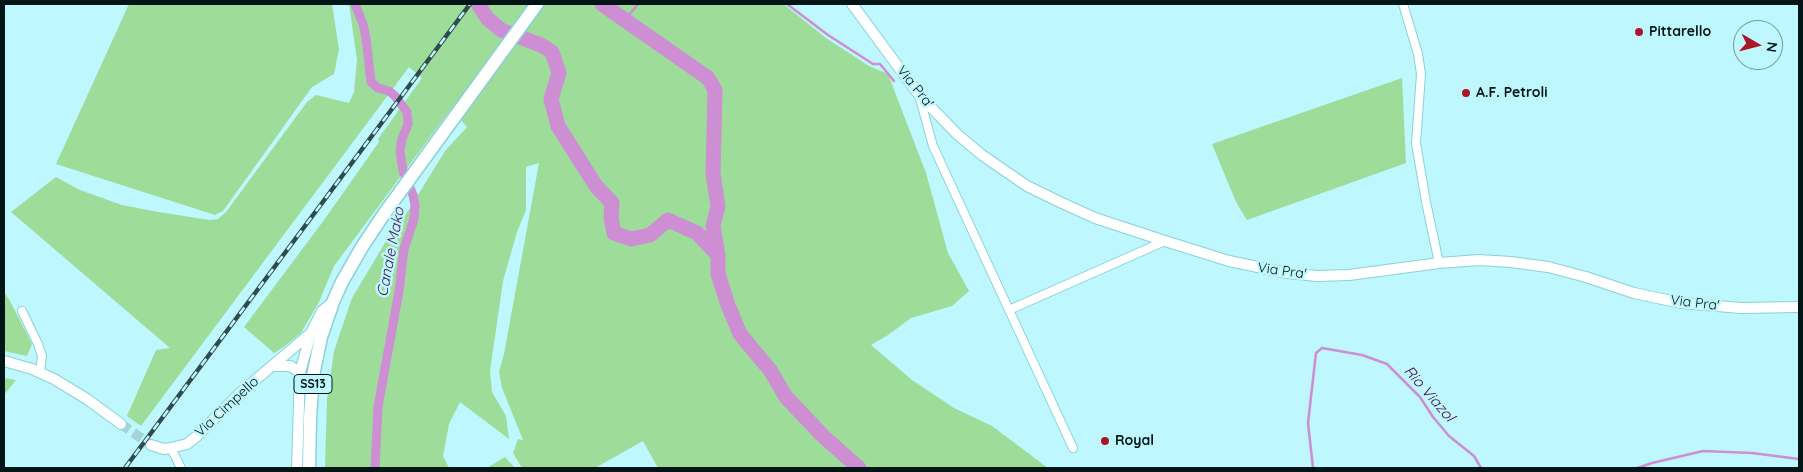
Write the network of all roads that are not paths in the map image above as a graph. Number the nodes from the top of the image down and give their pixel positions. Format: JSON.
{"nodes":[{"id":1,"x":537,"y":4,"type":"edge"},
{"id":2,"x":852,"y":4,"type":"edge"},
{"id":3,"x":1404,"y":4,"type":"edge"},
{"id":4,"x":919,"y":95,"type":"junction"},
{"id":5,"x":1165,"y":240,"type":"junction"},
{"id":6,"x":1439,"y":263,"type":"junction"},
{"id":7,"x":333,"y":302,"type":"junction"},
{"id":8,"x":1799,"y":307,"type":"edge"},
{"id":9,"x":1009,"y":310,"type":"junction"},
{"id":10,"x":22,"y":311,"type":"dead end"},
{"id":11,"x":311,"y":333,"type":"junction"},
{"id":12,"x":4,"y":361,"type":"edge"},
{"id":13,"x":273,"y":366,"type":"junction"},
{"id":14,"x":40,"y":372,"type":"junction"},
{"id":15,"x":300,"y":372,"type":"junction"},
{"id":16,"x":121,"y":424,"type":"tunnel mouth"},
{"id":17,"x":151,"y":445,"type":"tunnel mouth"},
{"id":18,"x":171,"y":448,"type":"junction"},
{"id":19,"x":1073,"y":448,"type":"dead end"},
{"id":20,"x":181,"y":468,"type":"edge"},
{"id":21,"x":297,"y":468,"type":"edge"},
{"id":22,"x":309,"y":468,"type":"edge"}],
"edges":[{"from":1,"to":7,"type":"main road","number":"SS13"},
{"from":2,"to":4,"type":"street","name":"Via Pra'"},
{"from":3,"to":6,"type":"street"},
{"from":4,"to":5,"type":"street","name":"Via Pra'"},
{"from":4,"to":9,"type":"street"},
{"from":5,"to":6,"type":"street","name":"Via Pra'"},
{"from":5,"to":9,"type":"street"},
{"from":6,"to":8,"type":"street","name":"Via Pra'"},
{"from":7,"to":11,"type":"street"},
{"from":7,"to":22,"type":"main road","number":"SS13"},
{"from":9,"to":19,"type":"street"},
{"from":10,"to":14,"type":"street"},
{"from":11,"to":13,"type":"street","name":"Via Cimpello"},
{"from":11,"to":15,"type":"street"},
{"from":12,"to":14,"type":"street"},
{"from":13,"to":15,"type":"street"},
{"from":13,"to":18,"type":"street","name":"Via Cimpello"},
{"from":14,"to":16,"type":"street"},
{"from":15,"to":21,"type":"street"},
{"from":17,"to":18,"type":"street"},
{"from":18,"to":20,"type":"street"}]}
